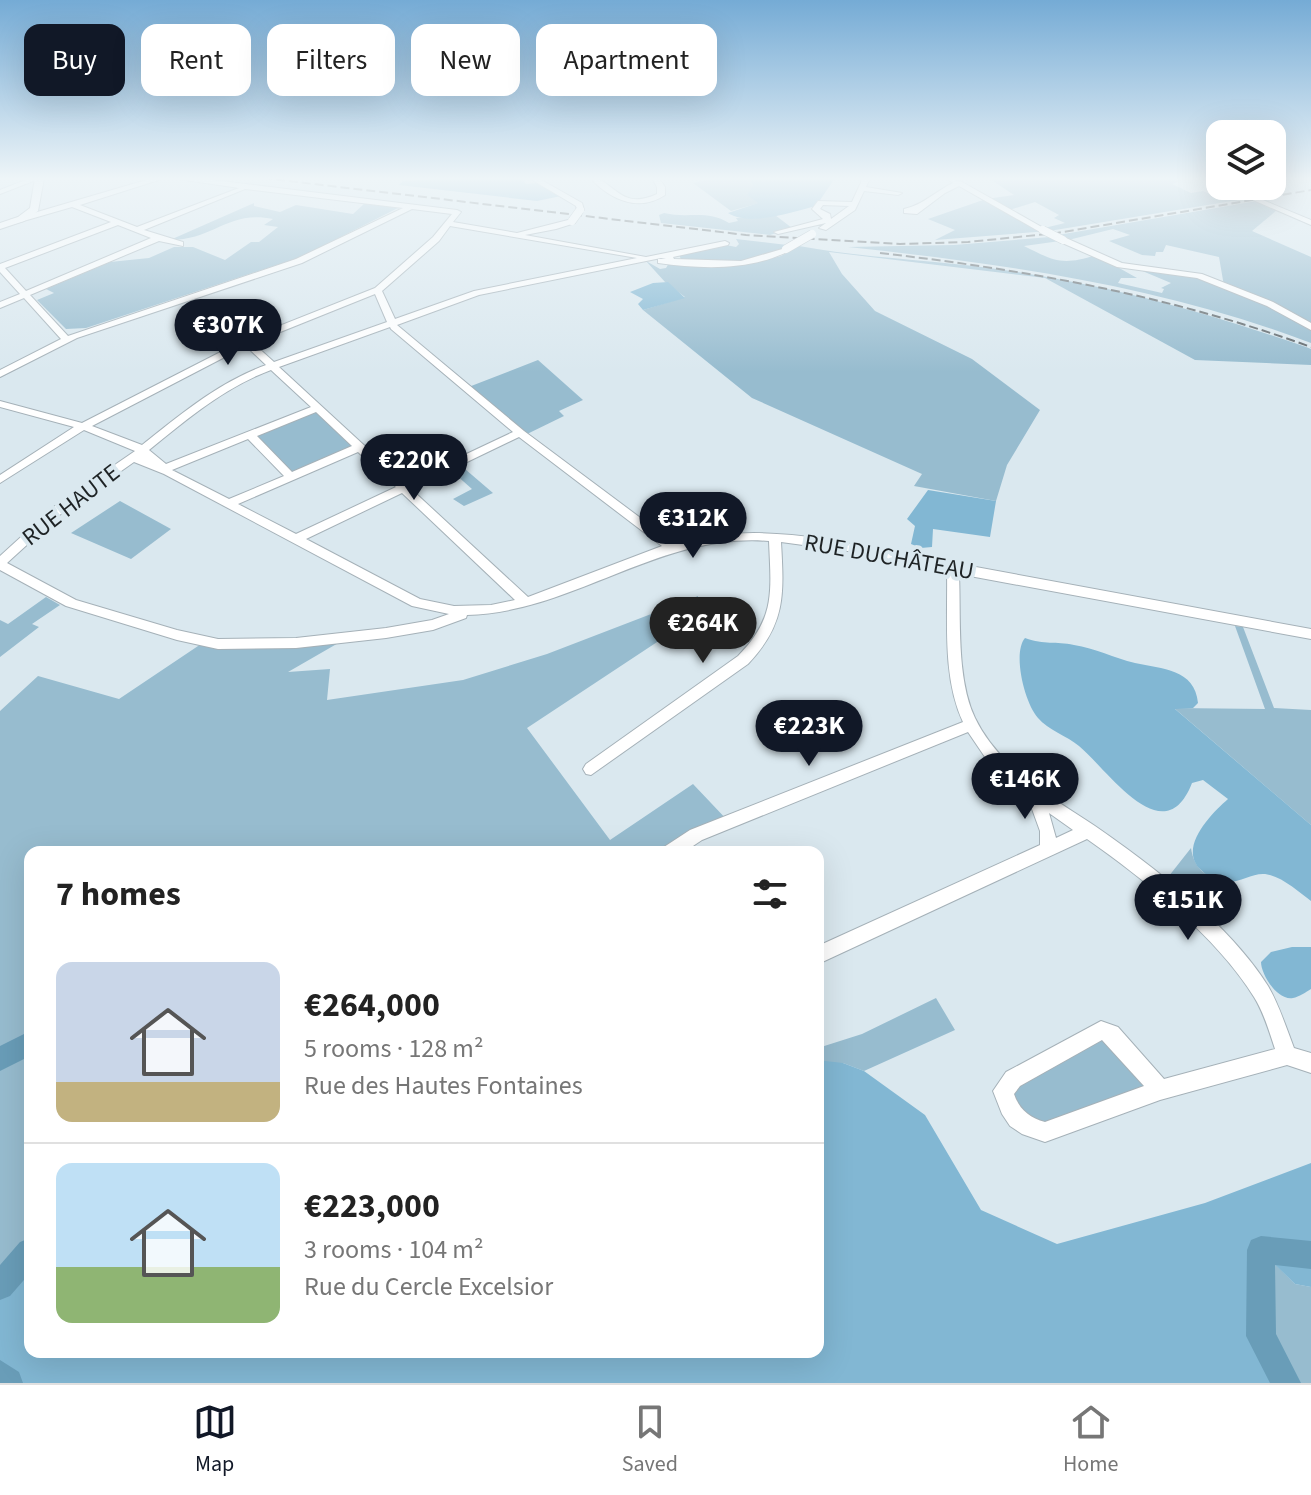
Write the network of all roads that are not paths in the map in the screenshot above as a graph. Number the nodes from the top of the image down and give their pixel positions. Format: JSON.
{"nodes":[{"id":1,"x":64,"y":243,"type":"edge"},
{"id":2,"x":148,"y":243,"type":"edge"},
{"id":3,"x":175,"y":243,"type":"edge"},
{"id":4,"x":337,"y":243,"type":"edge"},
{"id":5,"x":429,"y":243,"type":"edge"},
{"id":6,"x":564,"y":243,"type":"edge"},
{"id":7,"x":725,"y":243,"type":"dead end"},
{"id":8,"x":797,"y":243,"type":"edge"},
{"id":9,"x":1069,"y":243,"type":"edge"},
{"id":10,"x":180,"y":244,"type":"dead end"},
{"id":11,"x":665,"y":258,"type":"junction"},
{"id":12,"x":646,"y":259,"type":"junction"},
{"id":13,"x":0,"y":267,"type":"edge"},
{"id":14,"x":378,"y":290,"type":"junction"},
{"id":15,"x":25,"y":295,"type":"junction"},
{"id":16,"x":0,"y":305,"type":"edge"},
{"id":17,"x":391,"y":323,"type":"junction"},
{"id":18,"x":1311,"y":327,"type":"edge"},
{"id":19,"x":66,"y":339,"type":"junction"},
{"id":20,"x":247,"y":342,"type":"junction"},
{"id":21,"x":273,"y":365,"type":"junction"},
{"id":22,"x":0,"y":374,"type":"edge"},
{"id":23,"x":0,"y":404,"type":"edge"},
{"id":24,"x":318,"y":408,"type":"junction"},
{"id":25,"x":83,"y":426,"type":"junction"},
{"id":26,"x":520,"y":433,"type":"junction"},
{"id":27,"x":250,"y":435,"type":"junction"},
{"id":28,"x":360,"y":447,"type":"junction"},
{"id":29,"x":138,"y":453,"type":"junction"},
{"id":30,"x":167,"y":470,"type":"junction"},
{"id":31,"x":291,"y":477,"type":"junction"},
{"id":32,"x":0,"y":480,"type":"edge"},
{"id":33,"x":403,"y":488,"type":"junction"},
{"id":34,"x":228,"y":504,"type":"junction"},
{"id":35,"x":775,"y":537,"type":"junction"},
{"id":36,"x":294,"y":540,"type":"junction"},
{"id":37,"x":671,"y":547,"type":"junction"},
{"id":38,"x":0,"y":564,"type":"edge"},
{"id":39,"x":953,"y":568,"type":"junction"},
{"id":40,"x":525,"y":602,"type":"junction"},
{"id":41,"x":467,"y":613,"type":"junction"},
{"id":42,"x":1311,"y":634,"type":"edge"},
{"id":43,"x":971,"y":725,"type":"junction"},
{"id":44,"x":591,"y":769,"type":"dead end"},
{"id":45,"x":1029,"y":789,"type":"junction"},
{"id":46,"x":1087,"y":831,"type":"junction"},
{"id":47,"x":679,"y":846,"type":"edge"},
{"id":48,"x":1048,"y":846,"type":"junction"},
{"id":49,"x":824,"y":952,"type":"edge"},
{"id":50,"x":1287,"y":1055,"type":"junction"},
{"id":51,"x":1311,"y":1063,"type":"edge"},
{"id":52,"x":1160,"y":1090,"type":"junction"}],
"edges":[{"from":1,"to":13,"type":"street"},
{"from":2,"to":15,"type":"street"},
{"from":3,"to":10,"type":"street"},
{"from":4,"to":19,"type":"street"},
{"from":5,"to":14,"type":"street"},
{"from":6,"to":12,"type":"street"},
{"from":7,"to":11,"type":"street"},
{"from":8,"to":11,"type":"street","bridge":true},
{"from":9,"to":18,"type":"street","bridge":true},
{"from":11,"to":12,"type":"street"},
{"from":12,"to":17,"type":"street","name":"RUE HAUTE"},
{"from":13,"to":15,"type":"street"},
{"from":14,"to":17,"type":"street"},
{"from":14,"to":20,"type":"street"},
{"from":15,"to":16,"type":"street"},
{"from":15,"to":19,"type":"street"},
{"from":17,"to":21,"type":"street","name":"RUE HAUTE"},
{"from":17,"to":26,"type":"street"},
{"from":19,"to":22,"type":"street"},
{"from":20,"to":21,"type":"street"},
{"from":20,"to":25,"type":"street"},
{"from":21,"to":24,"type":"street"},
{"from":21,"to":29,"type":"street","name":"RUE HAUTE"},
{"from":23,"to":25,"type":"street","name":"RUE DUCHÂTEAU"},
{"from":24,"to":27,"type":"street"},
{"from":24,"to":28,"type":"street"},
{"from":25,"to":29,"type":"street","name":"RUE DUCHÂTEAU"},
{"from":25,"to":32,"type":"street"},
{"from":26,"to":33,"type":"street"},
{"from":26,"to":37,"type":"street"},
{"from":27,"to":30,"type":"street"},
{"from":27,"to":31,"type":"street"},
{"from":28,"to":31,"type":"street"},
{"from":28,"to":33,"type":"street"},
{"from":29,"to":30,"type":"street","name":"RUE DUCHÂTEAU"},
{"from":29,"to":38,"type":"street","name":"RUE HAUTE"},
{"from":30,"to":34,"type":"street","name":"RUE DUCHÂTEAU"},
{"from":31,"to":34,"type":"street"},
{"from":33,"to":36,"type":"street"},
{"from":33,"to":40,"type":"street"},
{"from":34,"to":36,"type":"street","name":"RUE DUCHÂTEAU"},
{"from":35,"to":37,"type":"street","name":"RUE DUCHÂTEAU"},
{"from":35,"to":39,"type":"street","name":"RUE DUCHÂTEAU"},
{"from":35,"to":44,"type":"street"},
{"from":36,"to":41,"type":"street","name":"RUE DUCHÂTEAU"},
{"from":37,"to":40,"type":"street","name":"RUE DUCHÂTEAU"},
{"from":38,"to":41,"type":"street"},
{"from":39,"to":42,"type":"street","name":"RUE DUCHÂTEAU"},
{"from":39,"to":43,"type":"street"},
{"from":40,"to":41,"type":"street","name":"RUE DUCHÂTEAU"},
{"from":43,"to":45,"type":"street"},
{"from":43,"to":47,"type":"street"},
{"from":45,"to":46,"type":"street"},
{"from":45,"to":48,"type":"street"},
{"from":46,"to":48,"type":"street"},
{"from":46,"to":50,"type":"street"},
{"from":48,"to":49,"type":"street"},
{"from":50,"to":51,"type":"street"},
{"from":50,"to":52,"type":"street"},
{"from":52,"to":52,"type":"street"}]}
